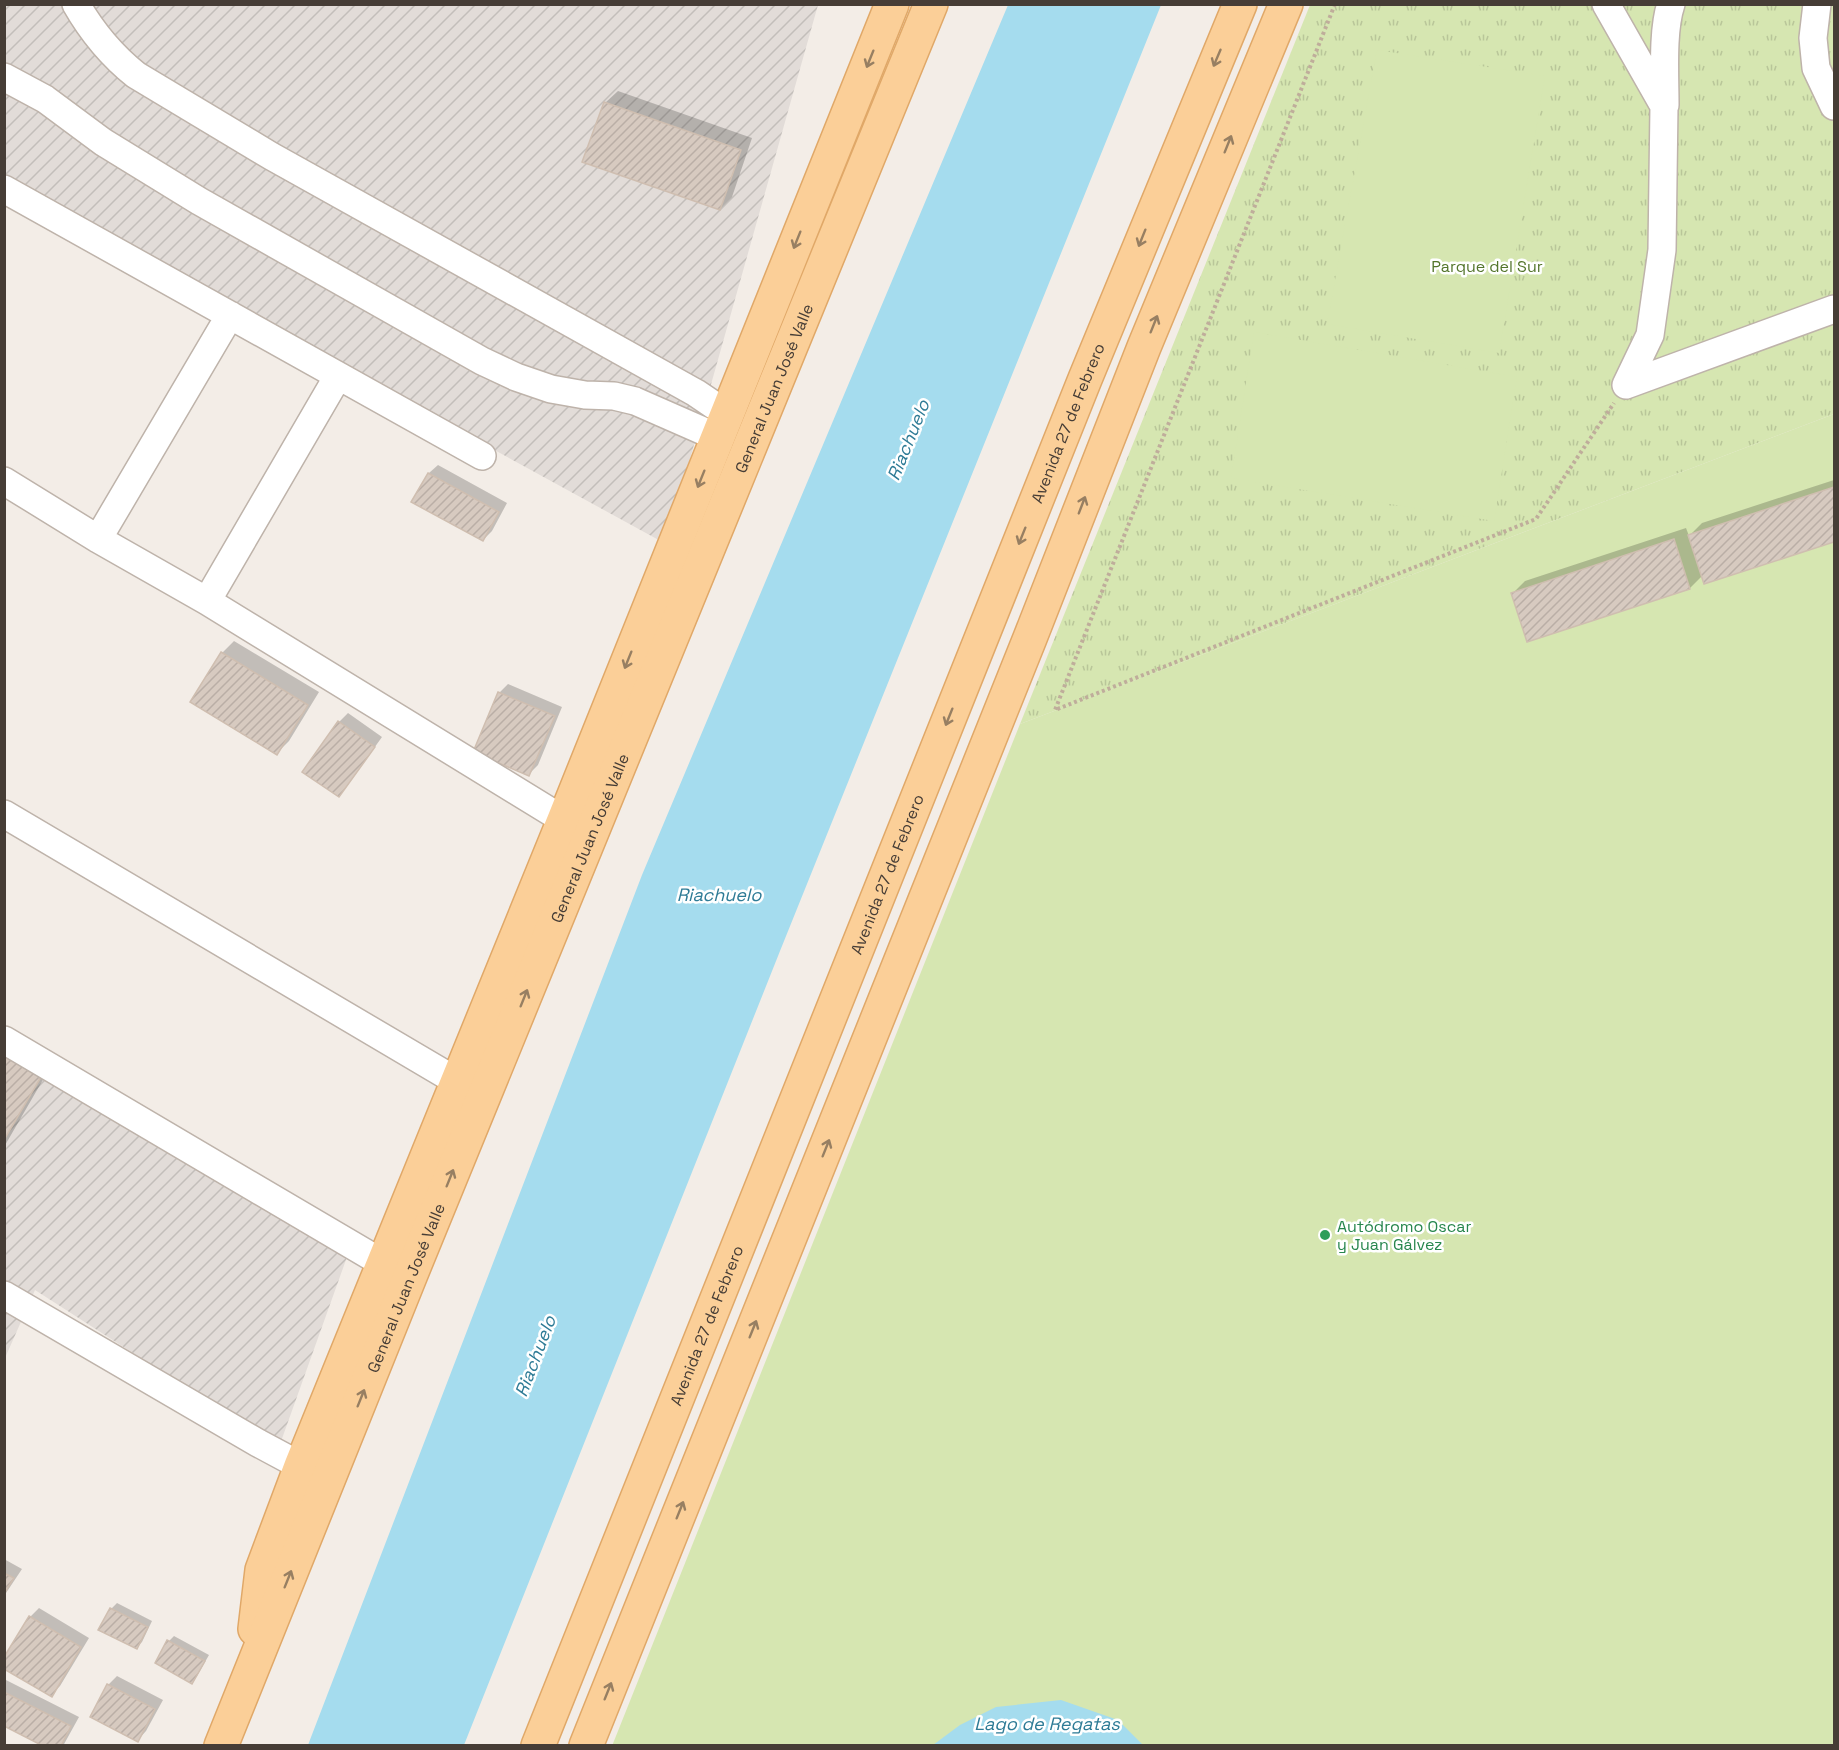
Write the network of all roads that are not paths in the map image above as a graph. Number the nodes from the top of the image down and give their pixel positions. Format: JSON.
{"nodes":[{"id":1,"x":76,"y":4,"type":"edge"},
{"id":2,"x":892,"y":4,"type":"edge"},
{"id":3,"x":931,"y":4,"type":"edge"},
{"id":4,"x":1240,"y":4,"type":"edge"},
{"id":5,"x":1286,"y":4,"type":"edge"},
{"id":6,"x":1606,"y":4,"type":"edge"},
{"id":7,"x":1671,"y":4,"type":"edge"},
{"id":8,"x":1817,"y":4,"type":"edge"},
{"id":9,"x":4,"y":57,"type":"edge"},
{"id":10,"x":4,"y":77,"type":"edge"},
{"id":11,"x":45,"y":99,"type":"junction"},
{"id":12,"x":1834,"y":105,"type":"edge"},
{"id":13,"x":1665,"y":106,"type":"junction"},
{"id":14,"x":4,"y":189,"type":"edge"},
{"id":15,"x":1834,"y":309,"type":"edge"},
{"id":16,"x":230,"y":315,"type":"junction"},
{"id":17,"x":338,"y":376,"type":"junction"},
{"id":18,"x":722,"y":426,"type":"junction"},
{"id":19,"x":482,"y":456,"type":"dead end"},
{"id":20,"x":4,"y":481,"type":"edge"},
{"id":21,"x":98,"y":539,"type":"junction"},
{"id":22,"x":207,"y":601,"type":"junction"},
{"id":23,"x":4,"y":814,"type":"edge"},
{"id":24,"x":564,"y":820,"type":"junction"},
{"id":25,"x":4,"y":1040,"type":"edge"},
{"id":26,"x":458,"y":1082,"type":"junction"},
{"id":27,"x":397,"y":1269,"type":"junction"},
{"id":28,"x":4,"y":1295,"type":"edge"},
{"id":29,"x":315,"y":1471,"type":"junction"},
{"id":30,"x":221,"y":1746,"type":"edge"},
{"id":31,"x":538,"y":1746,"type":"edge"},
{"id":32,"x":586,"y":1746,"type":"edge"}],
"edges":[{"from":1,"to":18,"type":"street"},
{"from":2,"to":18,"type":"main road","name":"General Juan José Valle","one_way":true},
{"from":27,"to":3,"type":"main road","name":"General Juan José Valle","one_way":true},
{"from":4,"to":31,"type":"main road","name":"Avenida 27 de Febrero","one_way":true},
{"from":32,"to":5,"type":"main road","one_way":true},
{"from":6,"to":13,"type":"street"},
{"from":7,"to":13,"type":"street"},
{"from":8,"to":12,"type":"street"},
{"from":9,"to":11,"type":"street"},
{"from":10,"to":11,"type":"street"},
{"from":11,"to":18,"type":"street"},
{"from":13,"to":15,"type":"street"},
{"from":14,"to":16,"type":"street"},
{"from":16,"to":17,"type":"street"},
{"from":16,"to":21,"type":"street"},
{"from":17,"to":19,"type":"street"},
{"from":17,"to":22,"type":"street"},
{"from":18,"to":24,"type":"main road","name":"General Juan José Valle","one_way":true},
{"from":20,"to":21,"type":"street"},
{"from":21,"to":22,"type":"street"},
{"from":22,"to":24,"type":"street"},
{"from":23,"to":26,"type":"street"},
{"from":24,"to":26,"type":"main road","name":"General Juan José Valle"},
{"from":25,"to":27,"type":"street"},
{"from":26,"to":27,"type":"main road","name":"General Juan José Valle"},
{"from":27,"to":29,"type":"main road","name":"General Juan José Valle"},
{"from":28,"to":29,"type":"street"},
{"from":29,"to":30,"type":"main road","name":"General Juan José Valle"}]}
